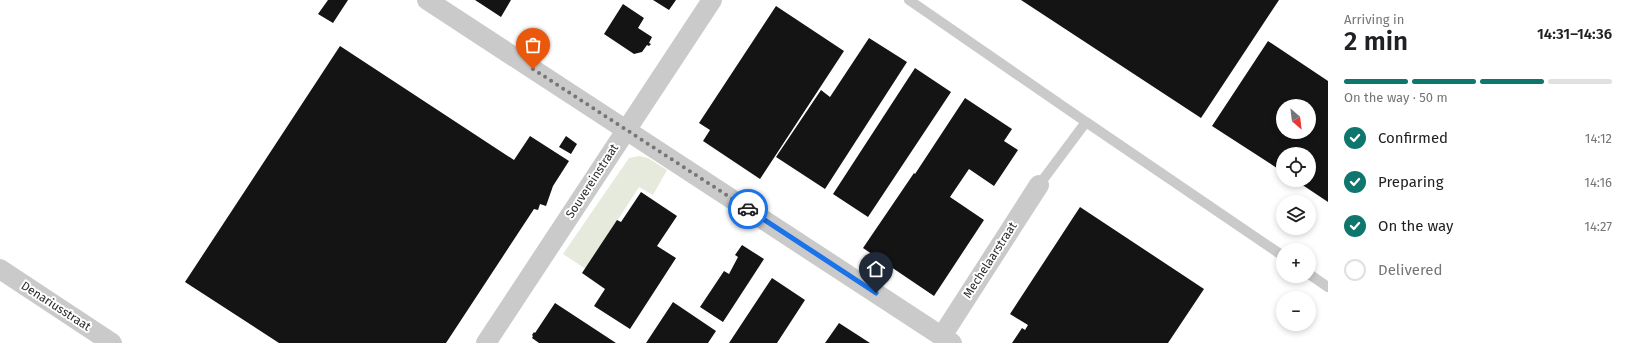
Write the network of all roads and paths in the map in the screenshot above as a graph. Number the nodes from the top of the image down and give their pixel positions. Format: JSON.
{"nodes":[{"id":1,"x":427,"y":0,"type":"edge"},
{"id":2,"x":712,"y":0,"type":"edge"},
{"id":3,"x":909,"y":0,"type":"edge"},
{"id":4,"x":1086,"y":122,"type":"junction"},
{"id":5,"x":626,"y":130,"type":"junction"},
{"id":6,"x":1039,"y":185,"type":"joint"},
{"id":7,"x":1276,"y":251,"type":"edge"},
{"id":8,"x":0,"y":269,"type":"edge"},
{"id":9,"x":1316,"y":279,"type":"edge"},
{"id":10,"x":1328,"y":287,"type":"edge"},
{"id":11,"x":947,"y":339,"type":"edge"},
{"id":12,"x":112,"y":343,"type":"edge"},
{"id":13,"x":486,"y":343,"type":"edge"}],
"edges":[{"from":1,"to":5,"type":"street","name":"Mechelaarstraat"},
{"from":2,"to":5,"type":"street","name":"Souvereinstraat"},
{"from":3,"to":4,"type":"lane"},
{"from":4,"to":6,"type":"lane"},
{"from":4,"to":7,"type":"lane"},
{"from":5,"to":11,"type":"street","name":"Mechelaarstraat"},
{"from":5,"to":13,"type":"street","name":"Souvereinstraat"},
{"from":6,"to":11,"type":"street","name":"Mechelaarstraat"},
{"from":8,"to":12,"type":"street","name":"Denariusstraat"},
{"from":9,"to":10,"type":"lane"}]}
